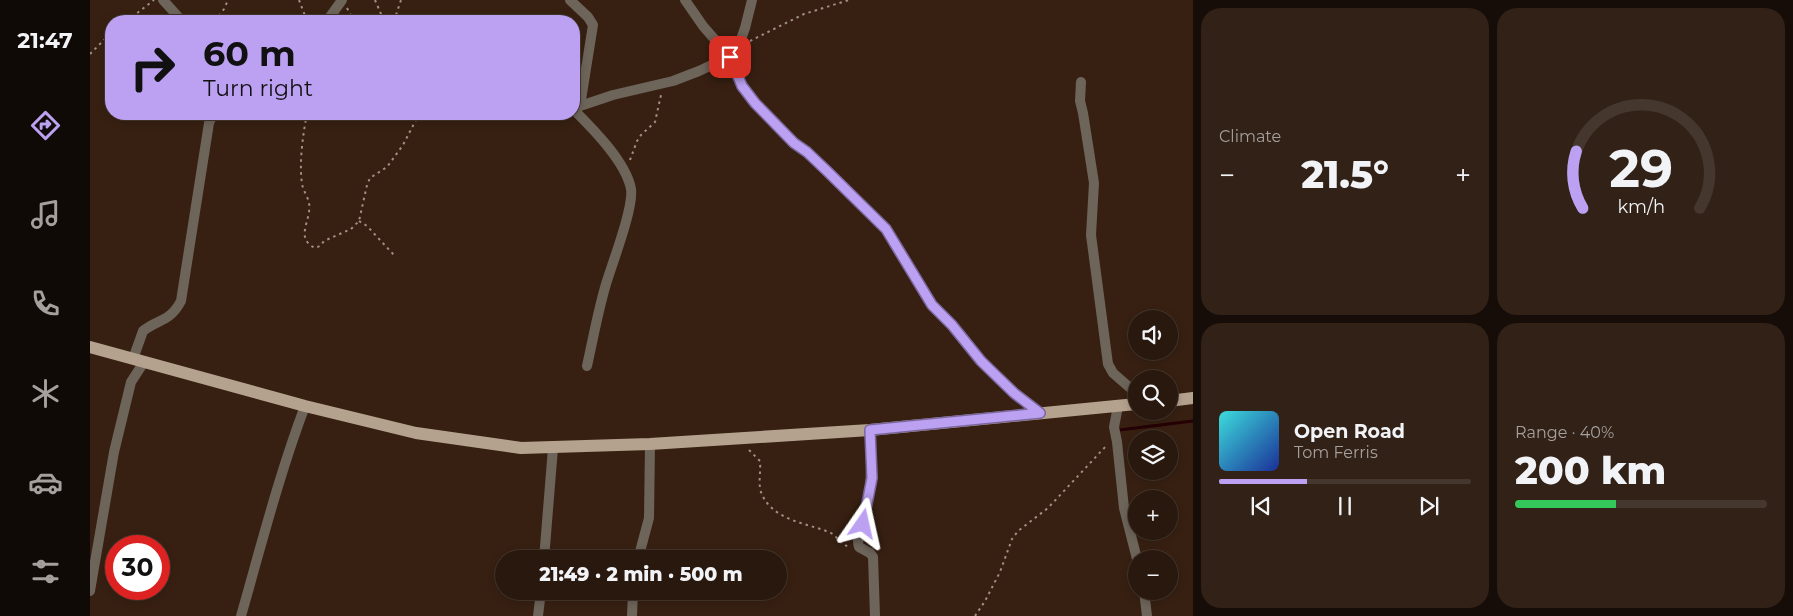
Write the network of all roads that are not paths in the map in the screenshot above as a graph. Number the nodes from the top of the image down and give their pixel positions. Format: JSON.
{"nodes":[{"id":1,"x":164,"y":0,"type":"edge"},
{"id":2,"x":570,"y":0,"type":"edge"},
{"id":3,"x":685,"y":0,"type":"edge"},
{"id":4,"x":752,"y":0,"type":"edge"},
{"id":5,"x":344,"y":3,"type":"edge"},
{"id":6,"x":177,"y":15,"type":"edge"},
{"id":7,"x":333,"y":15,"type":"edge"},
{"id":8,"x":730,"y":57,"type":"junction"},
{"id":9,"x":1081,"y":82,"type":"dead end"},
{"id":10,"x":580,"y":88,"type":"edge"},
{"id":11,"x":580,"y":107,"type":"edge"},
{"id":12,"x":580,"y":113,"type":"edge"},
{"id":13,"x":210,"y":120,"type":"edge"},
{"id":14,"x":90,"y":347,"type":"edge"},
{"id":15,"x":139,"y":360,"type":"junction"},
{"id":16,"x":587,"y":366,"type":"dead end"},
{"id":17,"x":1128,"y":386,"type":"edge"},
{"id":18,"x":1193,"y":398,"type":"edge"},
{"id":19,"x":1178,"y":400,"type":"edge"},
{"id":20,"x":1128,"y":405,"type":"edge"},
{"id":21,"x":305,"y":406,"type":"junction"},
{"id":22,"x":1118,"y":406,"type":"junction"},
{"id":23,"x":1040,"y":413,"type":"junction"},
{"id":24,"x":870,"y":430,"type":"junction"},
{"id":25,"x":650,"y":444,"type":"junction"},
{"id":26,"x":553,"y":448,"type":"junction"},
{"id":27,"x":545,"y":550,"type":"edge"},
{"id":28,"x":640,"y":550,"type":"edge"},
{"id":29,"x":1134,"y":550,"type":"edge"},
{"id":30,"x":90,"y":591,"type":"edge"},
{"id":31,"x":540,"y":600,"type":"edge"},
{"id":32,"x":633,"y":600,"type":"edge"},
{"id":33,"x":1145,"y":600,"type":"edge"},
{"id":34,"x":241,"y":616,"type":"edge"},
{"id":35,"x":538,"y":616,"type":"edge"},
{"id":36,"x":632,"y":616,"type":"edge"},
{"id":37,"x":875,"y":616,"type":"edge"},
{"id":38,"x":1147,"y":616,"type":"edge"}],
"edges":[{"from":1,"to":6,"type":"street"},
{"from":2,"to":10,"type":"street"},
{"from":3,"to":8,"type":"street"},
{"from":4,"to":8,"type":"street"},
{"from":5,"to":7,"type":"street"},
{"from":8,"to":11,"type":"street"},
{"from":8,"to":23,"type":"street"},
{"from":9,"to":17,"type":"street"},
{"from":12,"to":16,"type":"street"},
{"from":13,"to":15,"type":"street"},
{"from":14,"to":15,"type":"main road"},
{"from":15,"to":21,"type":"main road"},
{"from":15,"to":30,"type":"street"},
{"from":18,"to":19,"type":"main road"},
{"from":20,"to":22,"type":"main road"},
{"from":21,"to":26,"type":"main road"},
{"from":21,"to":34,"type":"street"},
{"from":22,"to":23,"type":"main road"},
{"from":22,"to":29,"type":"street"},
{"from":23,"to":24,"type":"main road"},
{"from":24,"to":25,"type":"main road"},
{"from":24,"to":37,"type":"street"},
{"from":25,"to":26,"type":"main road"},
{"from":25,"to":28,"type":"street"},
{"from":26,"to":27,"type":"street"},
{"from":31,"to":35,"type":"street"},
{"from":32,"to":36,"type":"street"},
{"from":33,"to":38,"type":"street"}]}
